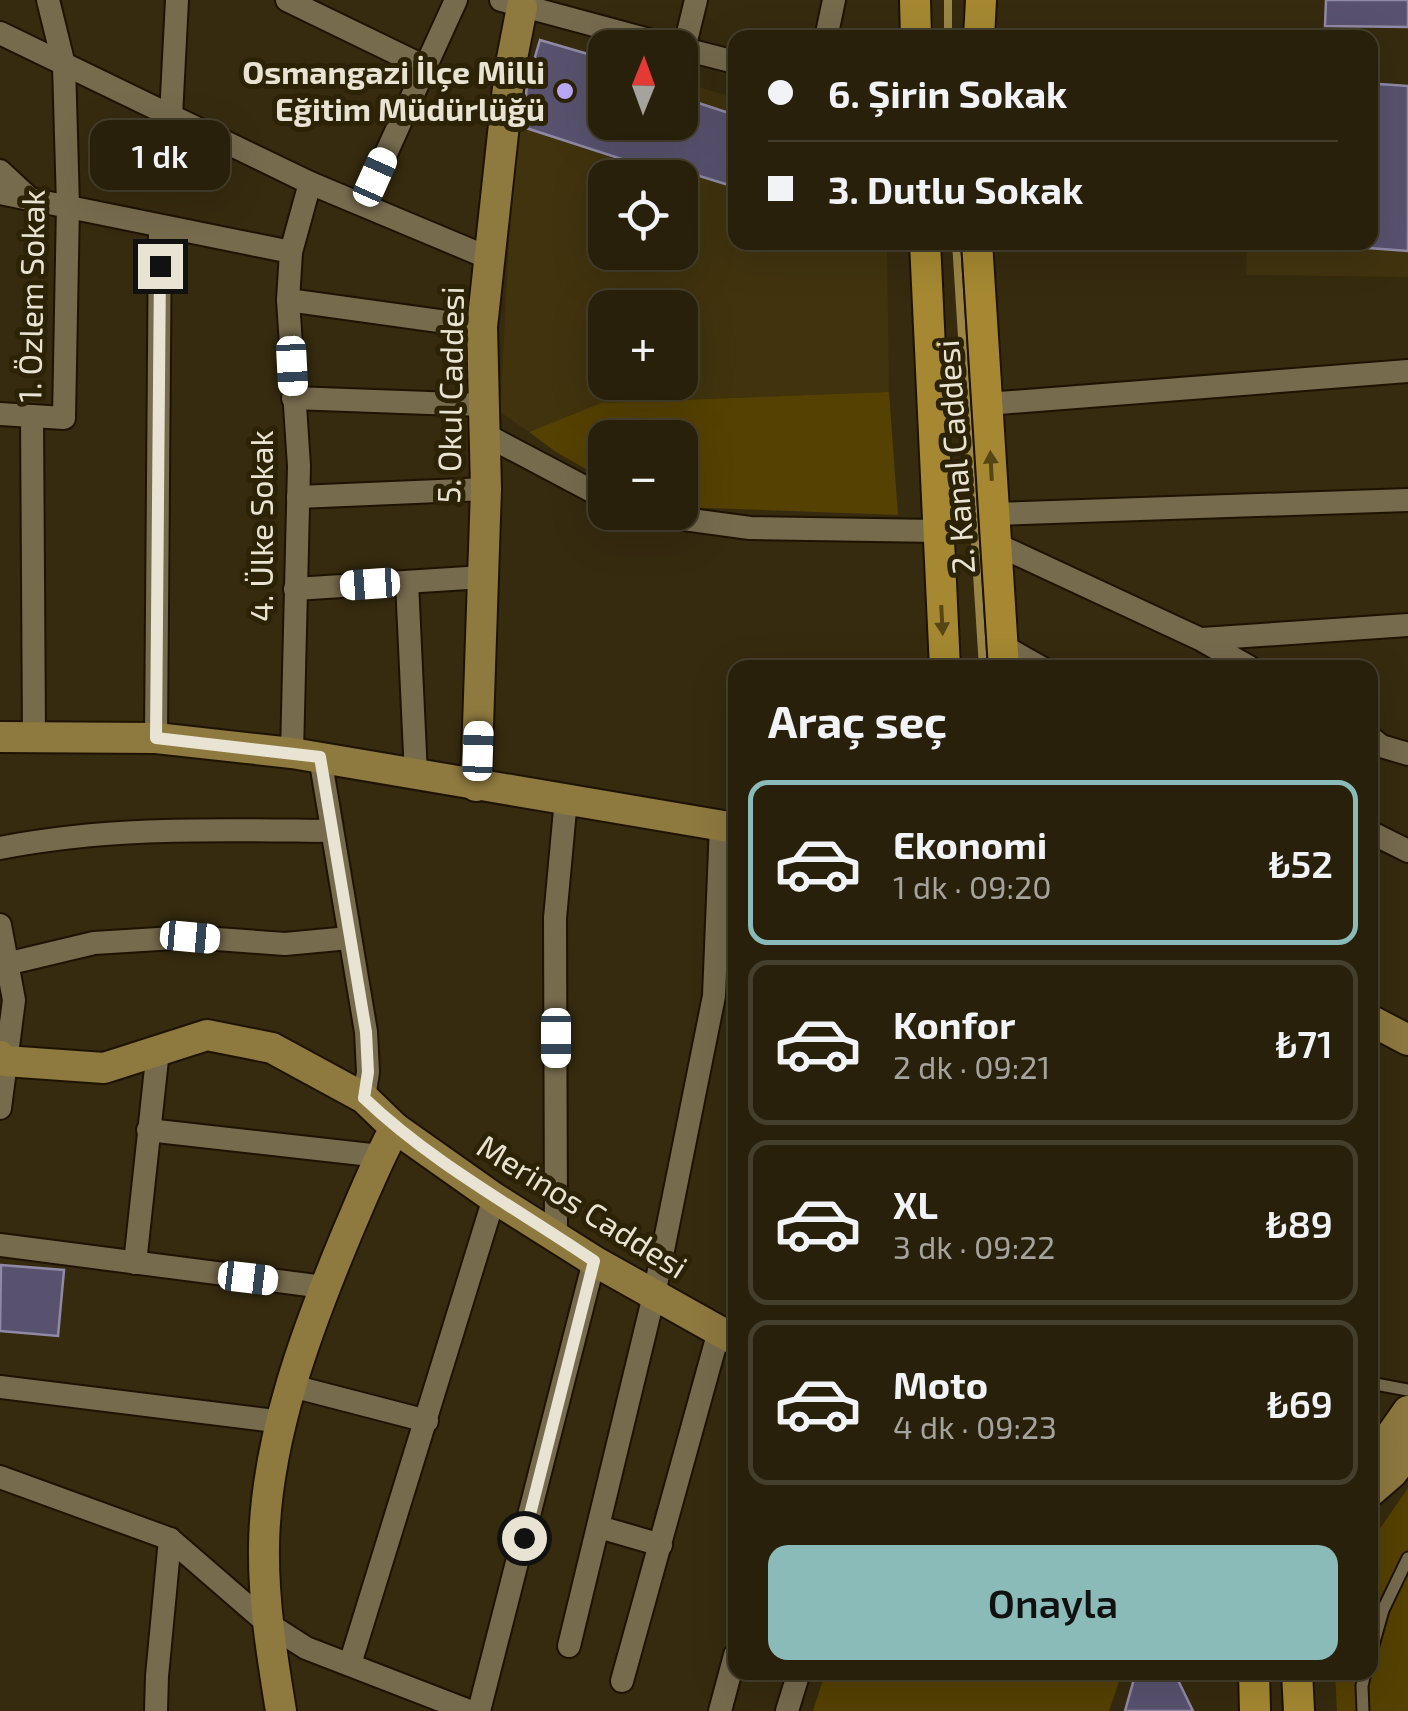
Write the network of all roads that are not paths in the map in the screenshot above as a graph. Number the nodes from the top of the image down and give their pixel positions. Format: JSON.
{"nodes":[{"id":1,"x":48,"y":0,"type":"edge"},
{"id":2,"x":177,"y":0,"type":"edge"},
{"id":3,"x":287,"y":0,"type":"edge"},
{"id":4,"x":456,"y":0,"type":"edge"},
{"id":5,"x":696,"y":0,"type":"edge"},
{"id":6,"x":834,"y":0,"type":"edge"},
{"id":7,"x":915,"y":0,"type":"edge"},
{"id":8,"x":980,"y":0,"type":"edge"},
{"id":9,"x":511,"y":3,"type":"edge"},
{"id":10,"x":576,"y":10,"type":"edge"},
{"id":11,"x":631,"y":30,"type":"edge"},
{"id":12,"x":687,"y":30,"type":"edge"},
{"id":13,"x":828,"y":30,"type":"edge"},
{"id":14,"x":916,"y":30,"type":"edge"},
{"id":15,"x":980,"y":30,"type":"edge"},
{"id":16,"x":0,"y":33,"type":"edge"},
{"id":17,"x":698,"y":52,"type":"edge"},
{"id":18,"x":728,"y":60,"type":"edge"},
{"id":19,"x":64,"y":65,"type":"junction"},
{"id":20,"x":425,"y":68,"type":"junction"},
{"id":21,"x":171,"y":116,"type":"junction"},
{"id":22,"x":0,"y":170,"type":"edge"},
{"id":23,"x":310,"y":183,"type":"junction"},
{"id":24,"x":0,"y":193,"type":"edge"},
{"id":25,"x":28,"y":198,"type":"junction"},
{"id":26,"x":68,"y":204,"type":"junction"},
{"id":27,"x":363,"y":204,"type":"junction"},
{"id":28,"x":160,"y":227,"type":"junction"},
{"id":29,"x":925,"y":250,"type":"edge"},
{"id":30,"x":978,"y":250,"type":"edge"},
{"id":31,"x":291,"y":252,"type":"junction"},
{"id":32,"x":489,"y":258,"type":"junction"},
{"id":33,"x":288,"y":300,"type":"junction"},
{"id":34,"x":482,"y":327,"type":"junction"},
{"id":35,"x":1408,"y":371,"type":"edge"},
{"id":36,"x":293,"y":398,"type":"junction"},
{"id":37,"x":987,"y":404,"type":"junction"},
{"id":38,"x":0,"y":414,"type":"edge"},
{"id":39,"x":32,"y":416,"type":"junction"},
{"id":40,"x":484,"y":420,"type":"junction"},
{"id":41,"x":588,"y":487,"type":"edge"},
{"id":42,"x":486,"y":489,"type":"junction"},
{"id":43,"x":298,"y":497,"type":"junction"},
{"id":44,"x":1408,"y":500,"type":"edge"},
{"id":45,"x":994,"y":514,"type":"junction"},
{"id":46,"x":698,"y":521,"type":"edge"},
{"id":47,"x":938,"y":531,"type":"junction"},
{"id":48,"x":998,"y":545,"type":"junction"},
{"id":49,"x":483,"y":577,"type":"junction"},
{"id":50,"x":407,"y":582,"type":"junction"},
{"id":51,"x":296,"y":589,"type":"junction"},
{"id":52,"x":1408,"y":625,"type":"edge"},
{"id":53,"x":1200,"y":639,"type":"junction"},
{"id":54,"x":1004,"y":657,"type":"edge"},
{"id":55,"x":945,"y":660,"type":"edge"},
{"id":56,"x":1236,"y":660,"type":"edge"},
{"id":57,"x":0,"y":737,"type":"edge"},
{"id":58,"x":34,"y":737,"type":"junction"},
{"id":59,"x":156,"y":738,"type":"junction"},
{"id":60,"x":1378,"y":744,"type":"edge"},
{"id":61,"x":1408,"y":754,"type":"edge"},
{"id":62,"x":306,"y":755,"type":"junction"},
{"id":63,"x":416,"y":775,"type":"junction"},
{"id":64,"x":476,"y":786,"type":"junction"},
{"id":65,"x":566,"y":798,"type":"junction"},
{"id":66,"x":728,"y":826,"type":"edge"},
{"id":67,"x":332,"y":832,"type":"junction"},
{"id":68,"x":1378,"y":836,"type":"edge"},
{"id":69,"x":0,"y":848,"type":"edge"},
{"id":70,"x":1408,"y":851,"type":"edge"},
{"id":71,"x":0,"y":925,"type":"edge"},
{"id":72,"x":349,"y":938,"type":"junction"},
{"id":73,"x":6,"y":964,"type":"junction"},
{"id":74,"x":725,"y":997,"type":"edge"},
{"id":75,"x":1378,"y":1024,"type":"edge"},
{"id":76,"x":1408,"y":1040,"type":"edge"},
{"id":77,"x":158,"y":1050,"type":"junction"},
{"id":78,"x":2,"y":1058,"type":"edge"},
{"id":79,"x":364,"y":1098,"type":"junction"},
{"id":80,"x":0,"y":1108,"type":"edge"},
{"id":81,"x":395,"y":1128,"type":"junction"},
{"id":82,"x":148,"y":1130,"type":"junction"},
{"id":83,"x":380,"y":1156,"type":"junction"},
{"id":84,"x":494,"y":1198,"type":"junction"},
{"id":85,"x":556,"y":1236,"type":"junction"},
{"id":86,"x":0,"y":1245,"type":"edge"},
{"id":87,"x":594,"y":1261,"type":"junction"},
{"id":88,"x":135,"y":1263,"type":"junction"},
{"id":89,"x":324,"y":1287,"type":"junction"},
{"id":90,"x":654,"y":1295,"type":"junction"},
{"id":91,"x":727,"y":1336,"type":"edge"},
{"id":92,"x":1378,"y":1384,"type":"edge"},
{"id":93,"x":292,"y":1386,"type":"junction"},
{"id":94,"x":0,"y":1388,"type":"edge"},
{"id":95,"x":1408,"y":1390,"type":"edge"},
{"id":96,"x":1408,"y":1411,"type":"edge"},
{"id":97,"x":282,"y":1422,"type":"junction"},
{"id":98,"x":427,"y":1422,"type":"junction"},
{"id":99,"x":1408,"y":1452,"type":"edge"},
{"id":100,"x":1378,"y":1454,"type":"edge"},
{"id":101,"x":0,"y":1477,"type":"edge"},
{"id":102,"x":1378,"y":1485,"type":"edge"},
{"id":103,"x":599,"y":1527,"type":"junction"},
{"id":104,"x":170,"y":1539,"type":"junction"},
{"id":105,"x":661,"y":1545,"type":"junction"},
{"id":106,"x":1408,"y":1558,"type":"edge"},
{"id":107,"x":267,"y":1622,"type":"junction"},
{"id":108,"x":1378,"y":1625,"type":"edge"},
{"id":109,"x":569,"y":1646,"type":"dead end"},
{"id":110,"x":350,"y":1664,"type":"junction"},
{"id":111,"x":728,"y":1680,"type":"edge"},
{"id":112,"x":797,"y":1680,"type":"edge"},
{"id":113,"x":1254,"y":1680,"type":"edge"},
{"id":114,"x":1297,"y":1680,"type":"edge"},
{"id":115,"x":1364,"y":1680,"type":"edge"},
{"id":116,"x":622,"y":1681,"type":"dead end"},
{"id":117,"x":156,"y":1711,"type":"edge"},
{"id":118,"x":281,"y":1711,"type":"edge"},
{"id":119,"x":470,"y":1711,"type":"edge"},
{"id":120,"x":479,"y":1711,"type":"edge"},
{"id":121,"x":720,"y":1711,"type":"edge"},
{"id":122,"x":787,"y":1711,"type":"edge"},
{"id":123,"x":1256,"y":1711,"type":"edge"},
{"id":124,"x":1299,"y":1711,"type":"edge"},
{"id":125,"x":1364,"y":1711,"type":"edge"}],
"edges":[{"from":1,"to":19,"type":"street","name":"1. Özlem Sokak"},
{"from":2,"to":21,"type":"street"},
{"from":3,"to":20,"type":"street"},
{"from":4,"to":20,"type":"street"},
{"from":5,"to":12,"type":"street"},
{"from":6,"to":13,"type":"street"},
{"from":7,"to":14,"type":"main road"},
{"from":8,"to":15,"type":"main road"},
{"from":9,"to":10,"type":"street"},
{"from":9,"to":32,"type":"main road","name":"5. Okul Caddesi"},
{"from":10,"to":11,"type":"street"},
{"from":16,"to":19,"type":"street"},
{"from":17,"to":18,"type":"street"},
{"from":19,"to":21,"type":"street"},
{"from":19,"to":26,"type":"street","name":"1. Özlem Sokak"},
{"from":20,"to":27,"type":"street"},
{"from":21,"to":23,"type":"street"},
{"from":22,"to":25,"type":"street"},
{"from":23,"to":27,"type":"street"},
{"from":23,"to":31,"type":"street","name":"4. Ülke Sokak"},
{"from":24,"to":25,"type":"street"},
{"from":25,"to":26,"type":"street"},
{"from":26,"to":28,"type":"street"},
{"from":26,"to":39,"type":"street","name":"1. Özlem Sokak"},
{"from":27,"to":32,"type":"street"},
{"from":28,"to":31,"type":"street"},
{"from":28,"to":59,"type":"street"},
{"from":29,"to":47,"type":"main road","name":"2. Kanal Caddesi"},
{"from":30,"to":37,"type":"main road","name":"2. Kanal Caddesi"},
{"from":31,"to":33,"type":"street","name":"4. Ülke Sokak"},
{"from":32,"to":34,"type":"main road","name":"5. Okul Caddesi"},
{"from":33,"to":34,"type":"street"},
{"from":33,"to":36,"type":"street","name":"4. Ülke Sokak"},
{"from":34,"to":40,"type":"main road","name":"5. Okul Caddesi"},
{"from":35,"to":37,"type":"street"},
{"from":36,"to":40,"type":"street"},
{"from":36,"to":43,"type":"street","name":"4. Ülke Sokak"},
{"from":45,"to":37,"type":"main road","name":"2. Kanal Caddesi","one_way":true},
{"from":38,"to":39,"type":"street"},
{"from":39,"to":58,"type":"street","name":"1. Özlem Sokak"},
{"from":40,"to":41,"type":"street"},
{"from":40,"to":42,"type":"main road","name":"5. Okul Caddesi"},
{"from":42,"to":43,"type":"street"},
{"from":42,"to":49,"type":"main road","name":"5. Okul Caddesi"},
{"from":43,"to":51,"type":"street","name":"4. Ülke Sokak"},
{"from":44,"to":45,"type":"street"},
{"from":45,"to":48,"type":"main road","name":"2. Kanal Caddesi"},
{"from":46,"to":47,"type":"street"},
{"from":47,"to":55,"type":"main road","name":"2. Kanal Caddesi","one_way":true},
{"from":48,"to":53,"type":"street"},
{"from":48,"to":54,"type":"main road","name":"2. Kanal Caddesi"},
{"from":49,"to":50,"type":"street"},
{"from":49,"to":64,"type":"main road","name":"5. Okul Caddesi"},
{"from":50,"to":51,"type":"street"},
{"from":50,"to":63,"type":"street"},
{"from":51,"to":62,"type":"street","name":"4. Ülke Sokak"},
{"from":52,"to":53,"type":"street"},
{"from":53,"to":56,"type":"street"},
{"from":57,"to":58,"type":"main road"},
{"from":58,"to":59,"type":"main road"},
{"from":59,"to":62,"type":"main road"},
{"from":60,"to":61,"type":"street"},
{"from":62,"to":63,"type":"main road"},
{"from":62,"to":67,"type":"street","name":"4. Ülke Sokak"},
{"from":63,"to":64,"type":"main road"},
{"from":64,"to":65,"type":"main road"},
{"from":65,"to":66,"type":"main road"},
{"from":65,"to":85,"type":"street"},
{"from":66,"to":74,"type":"street"},
{"from":67,"to":69,"type":"street"},
{"from":67,"to":72,"type":"street","name":"4. Ülke Sokak"},
{"from":68,"to":70,"type":"street"},
{"from":71,"to":73,"type":"street"},
{"from":72,"to":73,"type":"street"},
{"from":72,"to":79,"type":"street","name":"4. Ülke Sokak"},
{"from":73,"to":78,"type":"street"},
{"from":74,"to":90,"type":"street"},
{"from":75,"to":76,"type":"main road"},
{"from":77,"to":78,"type":"main road","name":"Merinos Caddesi"},
{"from":77,"to":79,"type":"main road","name":"Merinos Caddesi"},
{"from":77,"to":82,"type":"street"},
{"from":78,"to":80,"type":"street"},
{"from":79,"to":81,"type":"main road","name":"Merinos Caddesi"},
{"from":81,"to":83,"type":"main road"},
{"from":81,"to":84,"type":"main road","name":"Merinos Caddesi"},
{"from":82,"to":83,"type":"street"},
{"from":82,"to":88,"type":"street"},
{"from":83,"to":89,"type":"main road"},
{"from":84,"to":85,"type":"main road","name":"Merinos Caddesi"},
{"from":84,"to":98,"type":"street"},
{"from":85,"to":87,"type":"main road","name":"Merinos Caddesi"},
{"from":86,"to":88,"type":"street"},
{"from":87,"to":90,"type":"main road","name":"Merinos Caddesi"},
{"from":87,"to":120,"type":"street"},
{"from":88,"to":89,"type":"street"},
{"from":89,"to":93,"type":"main road"},
{"from":90,"to":91,"type":"main road","name":"Merinos Caddesi"},
{"from":90,"to":103,"type":"street"},
{"from":91,"to":105,"type":"street"},
{"from":92,"to":95,"type":"lane"},
{"from":93,"to":97,"type":"main road"},
{"from":93,"to":98,"type":"street"},
{"from":94,"to":97,"type":"street"},
{"from":96,"to":100,"type":"main road"},
{"from":97,"to":107,"type":"main road"},
{"from":98,"to":110,"type":"street"},
{"from":99,"to":102,"type":"main road"},
{"from":101,"to":104,"type":"street"},
{"from":103,"to":105,"type":"street"},
{"from":103,"to":109,"type":"street"},
{"from":104,"to":107,"type":"street"},
{"from":104,"to":117,"type":"street"},
{"from":105,"to":116,"type":"street"},
{"from":106,"to":108,"type":"lane"},
{"from":107,"to":110,"type":"street"},
{"from":107,"to":118,"type":"main road"},
{"from":110,"to":119,"type":"street"},
{"from":111,"to":121,"type":"street"},
{"from":112,"to":122,"type":"street"},
{"from":113,"to":123,"type":"main road"},
{"from":114,"to":124,"type":"main road"},
{"from":115,"to":125,"type":"lane"}]}
